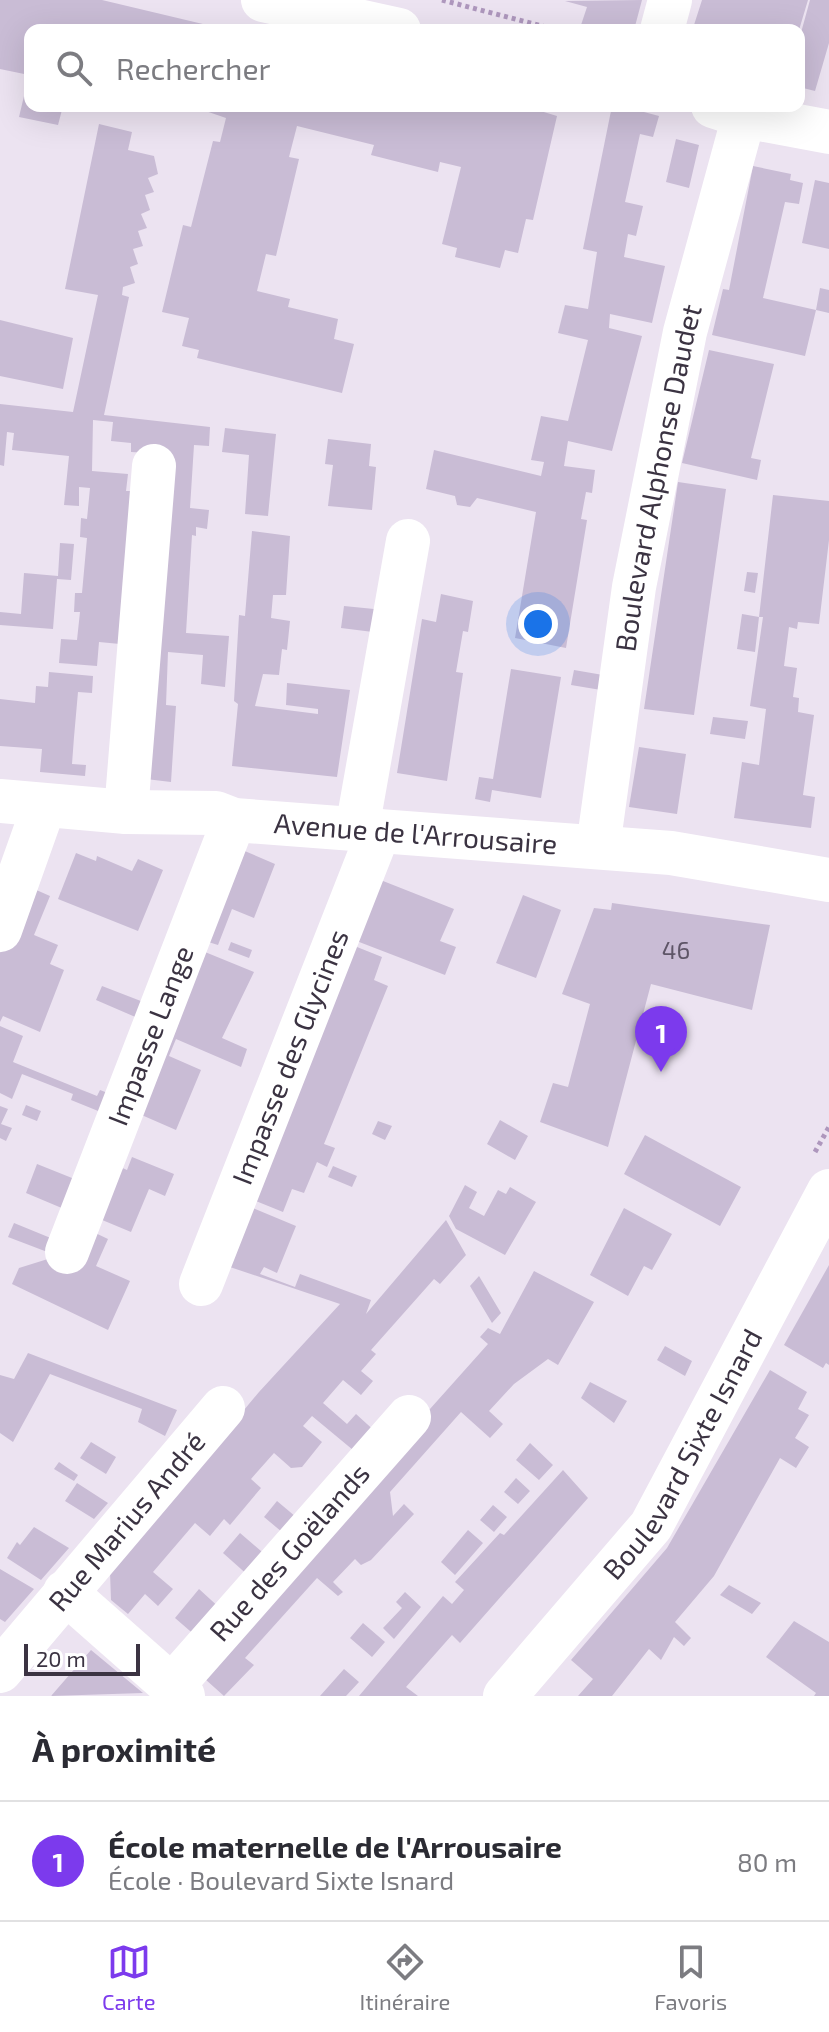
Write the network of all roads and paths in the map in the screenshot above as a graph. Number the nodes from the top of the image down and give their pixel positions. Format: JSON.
{"nodes":[{"id":1,"x":263,"y":0,"type":"edge"},
{"id":2,"x":442,"y":0,"type":"edge"},
{"id":3,"x":670,"y":0,"type":"edge"},
{"id":4,"x":394,"y":19,"type":"edge"},
{"id":5,"x":534,"y":24,"type":"edge"},
{"id":6,"x":664,"y":24,"type":"edge"},
{"id":7,"x":728,"y":112,"type":"edge"},
{"id":8,"x":733,"y":112,"type":"edge"},
{"id":9,"x":829,"y":132,"type":"edge"},
{"id":10,"x":154,"y":466,"type":"dead end"},
{"id":11,"x":408,"y":541,"type":"dead end"},
{"id":12,"x":0,"y":801,"type":"edge"},
{"id":13,"x":44,"y":806,"type":"junction"},
{"id":14,"x":126,"y":812,"type":"junction"},
{"id":15,"x":234,"y":820,"type":"junction"},
{"id":16,"x":368,"y":830,"type":"junction"},
{"id":17,"x":598,"y":847,"type":"junction"},
{"id":18,"x":829,"y":880,"type":"edge"},
{"id":19,"x":0,"y":930,"type":"edge"},
{"id":20,"x":829,"y":1191,"type":"edge"},
{"id":21,"x":67,"y":1252,"type":"dead end"},
{"id":22,"x":201,"y":1284,"type":"dead end"},
{"id":23,"x":223,"y":1408,"type":"dead end"},
{"id":24,"x":409,"y":1417,"type":"dead end"},
{"id":25,"x":65,"y":1592,"type":"junction"},
{"id":26,"x":0,"y":1671,"type":"edge"},
{"id":27,"x":177,"y":1691,"type":"edge"},
{"id":28,"x":505,"y":1696,"type":"edge"}],
"edges":[{"from":1,"to":4,"type":"street"},
{"from":2,"to":5,"type":"path"},
{"from":3,"to":6,"type":"street"},
{"from":7,"to":17,"type":"street","name":"Boulevard Alphonse Daudet"},
{"from":8,"to":9,"type":"street"},
{"from":10,"to":14,"type":"street"},
{"from":11,"to":16,"type":"street","name":"Impasse des Glycines"},
{"from":12,"to":13,"type":"street","name":"Avenue de l'Arrousaire"},
{"from":13,"to":14,"type":"street","name":"Avenue de l'Arrousaire"},
{"from":13,"to":19,"type":"street"},
{"from":14,"to":15,"type":"street","name":"Avenue de l'Arrousaire"},
{"from":15,"to":16,"type":"street","name":"Avenue de l'Arrousaire"},
{"from":15,"to":21,"type":"street","name":"Impasse Lange"},
{"from":16,"to":17,"type":"street","name":"Avenue de l'Arrousaire"},
{"from":16,"to":22,"type":"street","name":"Impasse des Glycines"},
{"from":17,"to":18,"type":"street","name":"Avenue de l'Arrousaire"},
{"from":20,"to":28,"type":"street","name":"Boulevard Sixte Isnard"},
{"from":23,"to":25,"type":"street","name":"Rue Marius André"},
{"from":24,"to":27,"type":"street","name":"Rue des Goëlands"},
{"from":25,"to":26,"type":"street","name":"Rue Marius André"},
{"from":25,"to":27,"type":"street","name":"Rue des Goëlands"}]}
